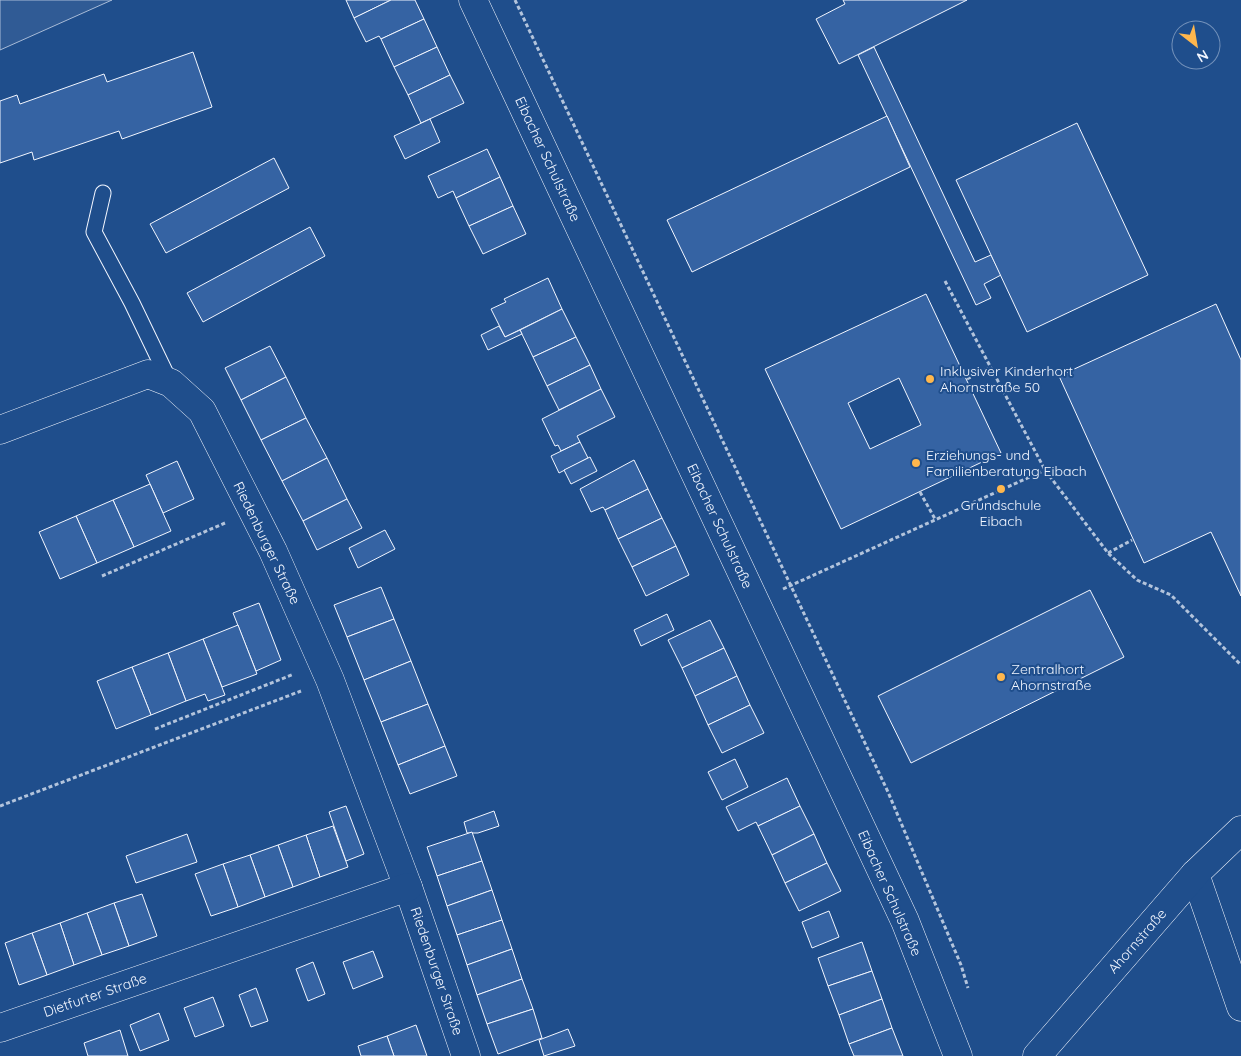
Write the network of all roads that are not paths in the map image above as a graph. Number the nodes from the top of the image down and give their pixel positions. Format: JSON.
{"nodes":[{"id":1,"x":473,"y":0,"type":"edge"},
{"id":2,"x":103,"y":194,"type":"dead end"},
{"id":3,"x":171,"y":383,"type":"junction"},
{"id":4,"x":0,"y":430,"type":"edge"},
{"id":5,"x":1241,"y":830,"type":"edge"},
{"id":6,"x":1195,"y":874,"type":"junction"},
{"id":7,"x":408,"y":887,"type":"junction"},
{"id":8,"x":1241,"y":1007,"type":"edge"},
{"id":9,"x":0,"y":1028,"type":"edge"},
{"id":10,"x":466,"y":1056,"type":"edge"},
{"id":11,"x":958,"y":1056,"type":"edge"},
{"id":12,"x":1038,"y":1056,"type":"edge"}],
"edges":[{"from":1,"to":11,"type":"street","name":"Eibacher Schulstraße"},
{"from":2,"to":3,"type":"lane"},
{"from":3,"to":4,"type":"street","name":"Riedenburger Straße"},
{"from":3,"to":7,"type":"street","name":"Riedenburger Straße"},
{"from":5,"to":6,"type":"street","name":"Ahornstraße"},
{"from":6,"to":8,"type":"street"},
{"from":6,"to":12,"type":"street","name":"Ahornstraße"},
{"from":7,"to":9,"type":"street","name":"Dietfurter Straße"},
{"from":7,"to":10,"type":"street","name":"Riedenburger Straße"}]}
